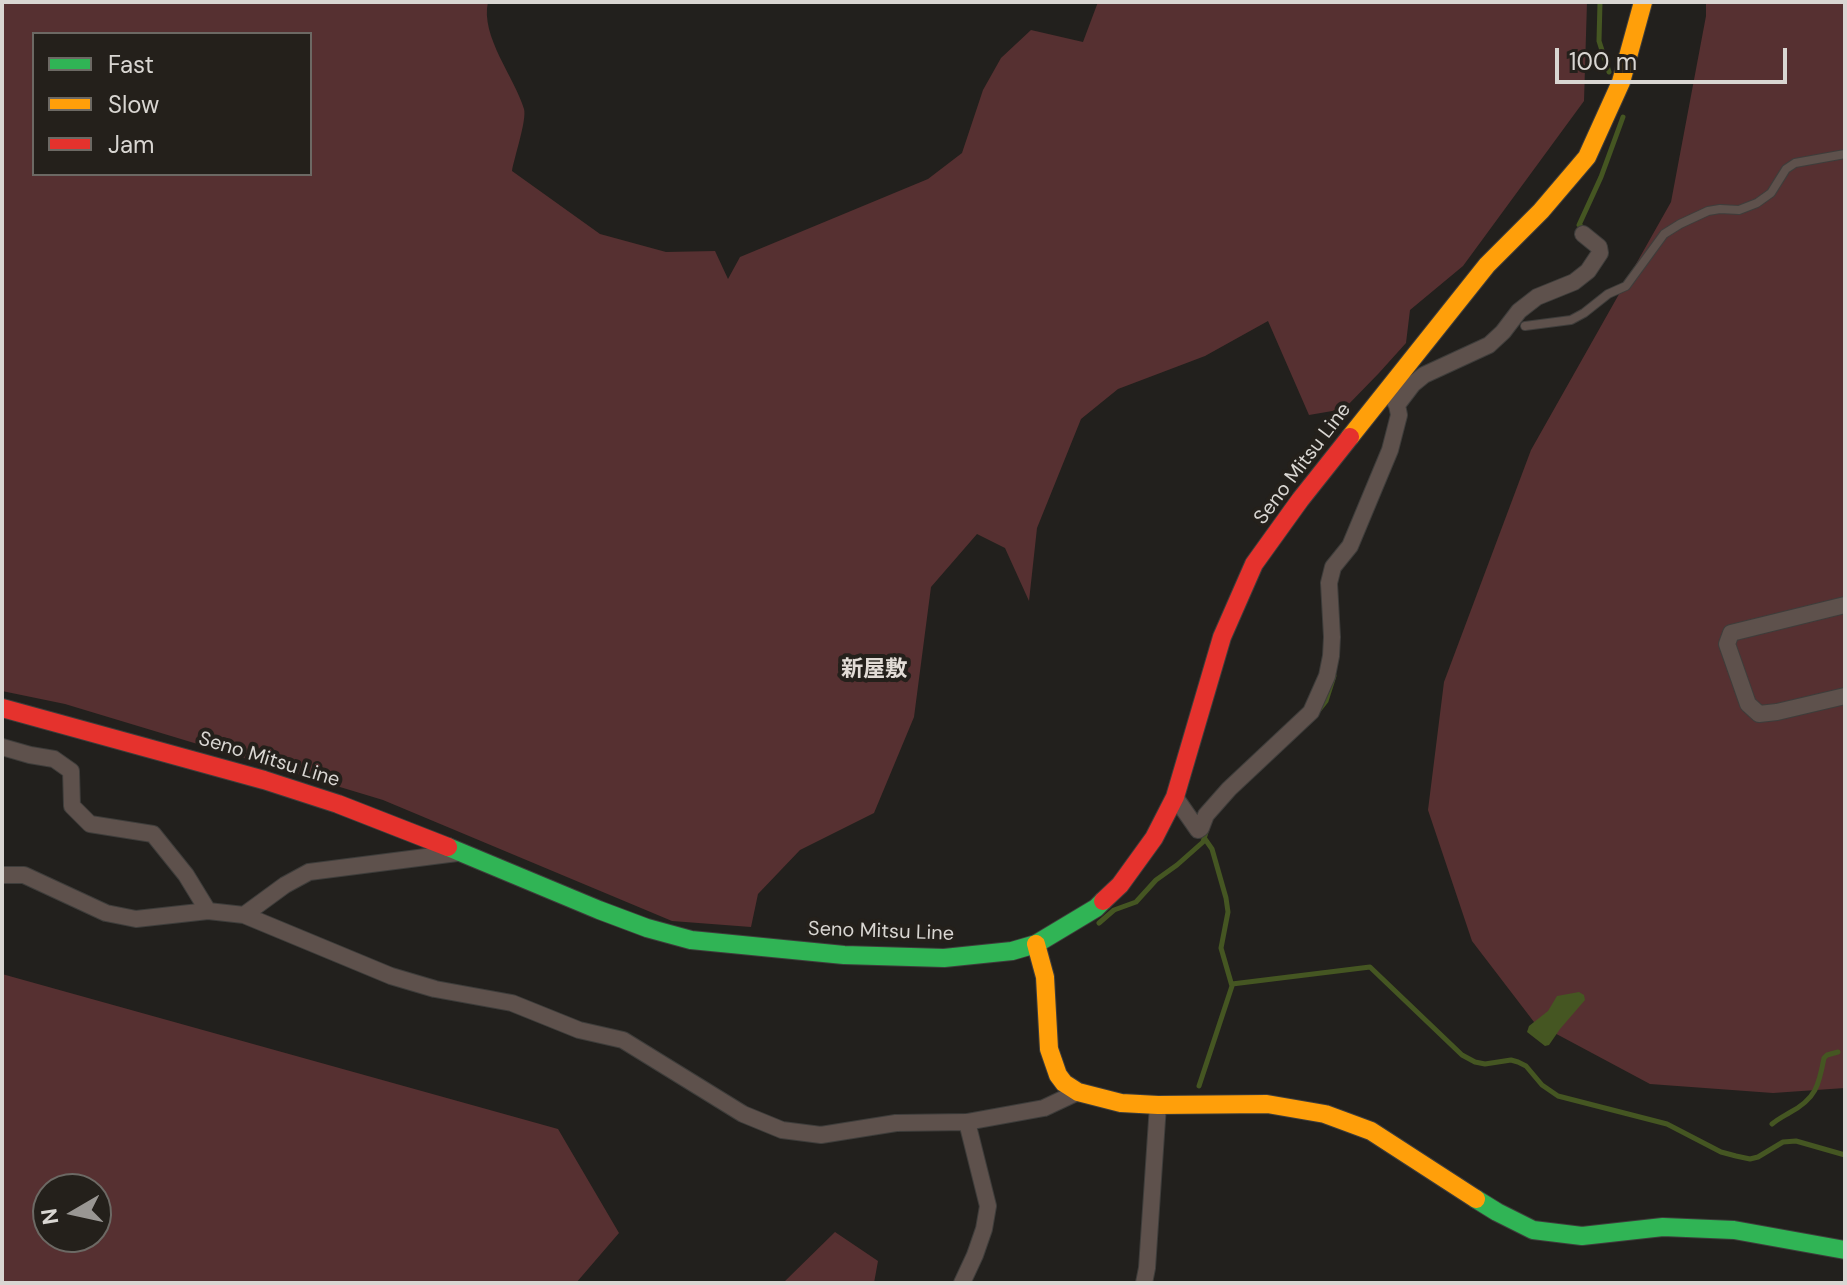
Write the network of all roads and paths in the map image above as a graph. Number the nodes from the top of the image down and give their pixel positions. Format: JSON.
{"nodes":[{"id":1,"x":1643,"y":2,"type":"edge"},
{"id":2,"x":1845,"y":154,"type":"edge"},
{"id":3,"x":1583,"y":234,"type":"dead end"},
{"id":4,"x":1519,"y":322,"type":"junction"},
{"id":5,"x":1393,"y":398,"type":"junction"},
{"id":6,"x":1845,"y":605,"type":"edge"},
{"id":7,"x":1845,"y":696,"type":"edge"},
{"id":8,"x":2,"y":708,"type":"edge"},
{"id":9,"x":2,"y":747,"type":"edge"},
{"id":10,"x":1175,"y":797,"type":"junction"},
{"id":11,"x":462,"y":852,"type":"junction"},
{"id":12,"x":2,"y":875,"type":"edge"},
{"id":13,"x":208,"y":911,"type":"junction"},
{"id":14,"x":244,"y":915,"type":"junction"},
{"id":15,"x":1036,"y":944,"type":"junction"},
{"id":16,"x":1078,"y":1092,"type":"junction"},
{"id":17,"x":1158,"y":1105,"type":"junction"},
{"id":18,"x":967,"y":1122,"type":"junction"},
{"id":19,"x":1845,"y":1250,"type":"edge"},
{"id":20,"x":962,"y":1283,"type":"edge"},
{"id":21,"x":1144,"y":1283,"type":"edge"}],
"edges":[{"from":1,"to":5,"type":"main road","name":"Seno Mitsu Line"},
{"from":2,"to":4,"type":"lane"},
{"from":3,"to":4,"type":"street"},
{"from":4,"to":5,"type":"street"},
{"from":5,"to":10,"type":"main road","name":"Seno Mitsu Line"},
{"from":5,"to":10,"type":"street"},
{"from":6,"to":7,"type":"street"},
{"from":8,"to":11,"type":"main road","name":"Seno Mitsu Line"},
{"from":9,"to":13,"type":"street"},
{"from":10,"to":15,"type":"main road","name":"Seno Mitsu Line"},
{"from":11,"to":14,"type":"street"},
{"from":11,"to":15,"type":"main road","name":"Seno Mitsu Line"},
{"from":12,"to":13,"type":"street"},
{"from":13,"to":14,"type":"street"},
{"from":14,"to":18,"type":"street"},
{"from":15,"to":16,"type":"main road"},
{"from":16,"to":17,"type":"main road"},
{"from":16,"to":18,"type":"street"},
{"from":17,"to":19,"type":"main road"},
{"from":17,"to":21,"type":"street"},
{"from":18,"to":20,"type":"street"}]}
